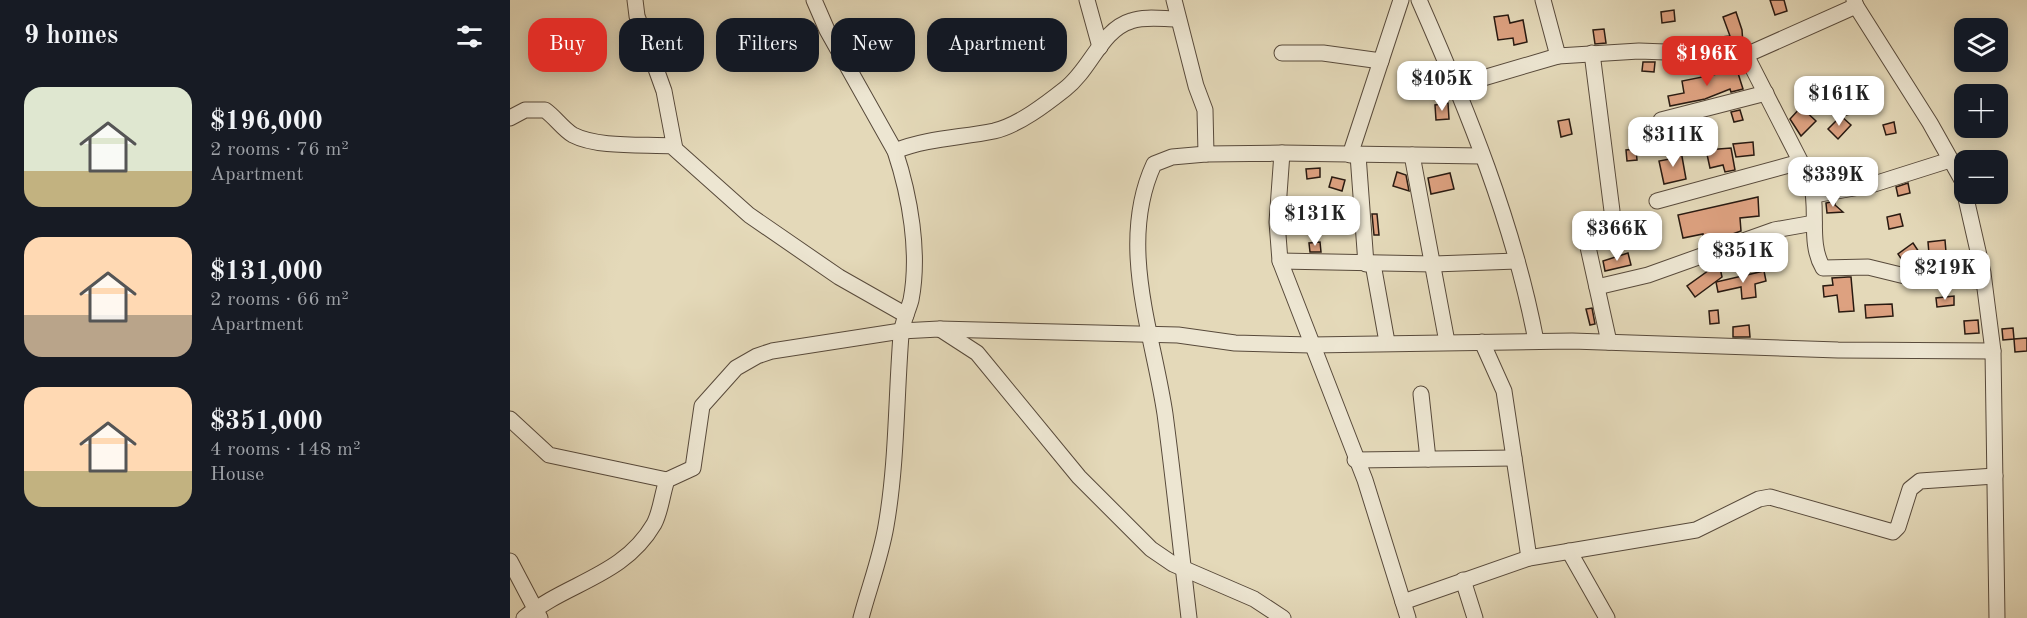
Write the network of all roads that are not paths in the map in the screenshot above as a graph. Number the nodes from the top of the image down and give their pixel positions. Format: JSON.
{"nodes":[{"id":1,"x":634,"y":0,"type":"edge"},
{"id":2,"x":814,"y":0,"type":"edge"},
{"id":3,"x":1087,"y":0,"type":"edge"},
{"id":4,"x":1174,"y":0,"type":"edge"},
{"id":5,"x":1401,"y":0,"type":"edge"},
{"id":6,"x":1419,"y":0,"type":"edge"},
{"id":7,"x":1543,"y":0,"type":"edge"},
{"id":8,"x":1855,"y":3,"type":"edge"},
{"id":9,"x":1177,"y":19,"type":"junction"},
{"id":10,"x":1100,"y":47,"type":"junction"},
{"id":11,"x":1282,"y":53,"type":"dead end"},
{"id":12,"x":1592,"y":53,"type":"junction"},
{"id":13,"x":1558,"y":56,"type":"junction"},
{"id":14,"x":1746,"y":56,"type":"junction"},
{"id":15,"x":1381,"y":61,"type":"junction"},
{"id":16,"x":1456,"y":86,"type":"junction"},
{"id":17,"x":1766,"y":93,"type":"junction"},
{"id":18,"x":510,"y":118,"type":"edge"},
{"id":19,"x":1661,"y":120,"type":"dead end"},
{"id":20,"x":674,"y":146,"type":"junction"},
{"id":21,"x":895,"y":151,"type":"junction"},
{"id":22,"x":1282,"y":153,"type":"junction"},
{"id":23,"x":1206,"y":154,"type":"junction"},
{"id":24,"x":1354,"y":155,"type":"junction"},
{"id":25,"x":1412,"y":155,"type":"junction"},
{"id":26,"x":1481,"y":156,"type":"junction"},
{"id":27,"x":1950,"y":160,"type":"junction"},
{"id":28,"x":1800,"y":162,"type":"junction"},
{"id":29,"x":1954,"y":169,"type":"edge"},
{"id":30,"x":1814,"y":195,"type":"junction"},
{"id":31,"x":1657,"y":201,"type":"dead end"},
{"id":32,"x":1967,"y":204,"type":"edge"},
{"id":33,"x":1612,"y":211,"type":"dead end"},
{"id":34,"x":1814,"y":223,"type":"junction"},
{"id":35,"x":1584,"y":229,"type":"dead end"},
{"id":36,"x":1280,"y":261,"type":"junction"},
{"id":37,"x":1517,"y":261,"type":"junction"},
{"id":38,"x":1370,"y":264,"type":"junction"},
{"id":39,"x":1434,"y":264,"type":"junction"},
{"id":40,"x":1983,"y":281,"type":"junction"},
{"id":41,"x":1597,"y":287,"type":"junction"},
{"id":42,"x":906,"y":315,"type":"junction"},
{"id":43,"x":939,"y":328,"type":"junction"},
{"id":44,"x":901,"y":331,"type":"junction"},
{"id":45,"x":1151,"y":335,"type":"junction"},
{"id":46,"x":1536,"y":341,"type":"junction"},
{"id":47,"x":1387,"y":342,"type":"junction"},
{"id":48,"x":1447,"y":342,"type":"junction"},
{"id":49,"x":1482,"y":342,"type":"junction"},
{"id":50,"x":1609,"y":342,"type":"junction"},
{"id":51,"x":1311,"y":345,"type":"junction"},
{"id":52,"x":1993,"y":351,"type":"junction"},
{"id":53,"x":1420,"y":394,"type":"dead end"},
{"id":54,"x":510,"y":419,"type":"edge"},
{"id":55,"x":1514,"y":458,"type":"junction"},
{"id":56,"x":1428,"y":459,"type":"junction"},
{"id":57,"x":1355,"y":460,"type":"junction"},
{"id":58,"x":1995,"y":476,"type":"junction"},
{"id":59,"x":667,"y":480,"type":"junction"},
{"id":60,"x":1569,"y":551,"type":"junction"},
{"id":61,"x":1529,"y":558,"type":"junction"},
{"id":62,"x":510,"y":561,"type":"edge"},
{"id":63,"x":1184,"y":569,"type":"junction"},
{"id":64,"x":1463,"y":580,"type":"junction"},
{"id":65,"x":1403,"y":602,"type":"junction"},
{"id":66,"x":533,"y":615,"type":"edge"},
{"id":67,"x":861,"y":618,"type":"edge"},
{"id":68,"x":1189,"y":618,"type":"edge"},
{"id":69,"x":1283,"y":618,"type":"edge"},
{"id":70,"x":1408,"y":618,"type":"edge"},
{"id":71,"x":1476,"y":618,"type":"edge"},
{"id":72,"x":1607,"y":618,"type":"edge"},
{"id":73,"x":1996,"y":618,"type":"edge"}],
"edges":[{"from":1,"to":20,"type":"street"},
{"from":2,"to":21,"type":"street"},
{"from":3,"to":10,"type":"street"},
{"from":4,"to":9,"type":"street"},
{"from":5,"to":15,"type":"street"},
{"from":6,"to":16,"type":"street"},
{"from":7,"to":13,"type":"street"},
{"from":8,"to":14,"type":"street"},
{"from":8,"to":27,"type":"street"},
{"from":9,"to":10,"type":"street"},
{"from":9,"to":23,"type":"street"},
{"from":10,"to":21,"type":"street"},
{"from":11,"to":15,"type":"street"},
{"from":12,"to":13,"type":"street"},
{"from":12,"to":14,"type":"street"},
{"from":12,"to":33,"type":"street"},
{"from":13,"to":16,"type":"street"},
{"from":14,"to":17,"type":"street"},
{"from":15,"to":24,"type":"street"},
{"from":16,"to":26,"type":"street"},
{"from":17,"to":19,"type":"street"},
{"from":17,"to":28,"type":"street"},
{"from":18,"to":20,"type":"street"},
{"from":20,"to":42,"type":"street"},
{"from":21,"to":42,"type":"street"},
{"from":22,"to":23,"type":"street"},
{"from":22,"to":24,"type":"street"},
{"from":22,"to":36,"type":"street"},
{"from":23,"to":45,"type":"street"},
{"from":24,"to":25,"type":"street"},
{"from":24,"to":38,"type":"street"},
{"from":25,"to":26,"type":"street"},
{"from":25,"to":39,"type":"street"},
{"from":26,"to":37,"type":"street"},
{"from":27,"to":29,"type":"street"},
{"from":27,"to":30,"type":"street"},
{"from":28,"to":30,"type":"street"},
{"from":28,"to":31,"type":"street"},
{"from":30,"to":34,"type":"street"},
{"from":32,"to":40,"type":"street"},
{"from":34,"to":40,"type":"street"},
{"from":34,"to":41,"type":"street"},
{"from":35,"to":41,"type":"street"},
{"from":36,"to":38,"type":"street"},
{"from":36,"to":51,"type":"street"},
{"from":37,"to":39,"type":"street"},
{"from":37,"to":46,"type":"street"},
{"from":38,"to":39,"type":"street"},
{"from":38,"to":47,"type":"street"},
{"from":39,"to":48,"type":"street"},
{"from":40,"to":52,"type":"street"},
{"from":41,"to":50,"type":"street"},
{"from":42,"to":44,"type":"street"},
{"from":43,"to":44,"type":"street"},
{"from":43,"to":45,"type":"street"},
{"from":43,"to":63,"type":"street"},
{"from":44,"to":59,"type":"street"},
{"from":44,"to":67,"type":"street"},
{"from":45,"to":51,"type":"street"},
{"from":45,"to":63,"type":"street"},
{"from":46,"to":49,"type":"street"},
{"from":46,"to":50,"type":"street"},
{"from":47,"to":48,"type":"street"},
{"from":47,"to":51,"type":"street"},
{"from":48,"to":49,"type":"street"},
{"from":49,"to":55,"type":"street"},
{"from":50,"to":52,"type":"street"},
{"from":51,"to":57,"type":"street"},
{"from":52,"to":58,"type":"street"},
{"from":53,"to":56,"type":"street"},
{"from":54,"to":59,"type":"street"},
{"from":55,"to":56,"type":"street"},
{"from":55,"to":61,"type":"street"},
{"from":56,"to":57,"type":"street"},
{"from":57,"to":65,"type":"street"},
{"from":58,"to":60,"type":"street"},
{"from":58,"to":73,"type":"street"},
{"from":59,"to":66,"type":"street"},
{"from":60,"to":61,"type":"street"},
{"from":60,"to":72,"type":"street"},
{"from":61,"to":64,"type":"street"},
{"from":62,"to":66,"type":"street"},
{"from":63,"to":68,"type":"street"},
{"from":63,"to":69,"type":"street"},
{"from":64,"to":65,"type":"street"},
{"from":64,"to":71,"type":"street"},
{"from":65,"to":70,"type":"street"}]}
